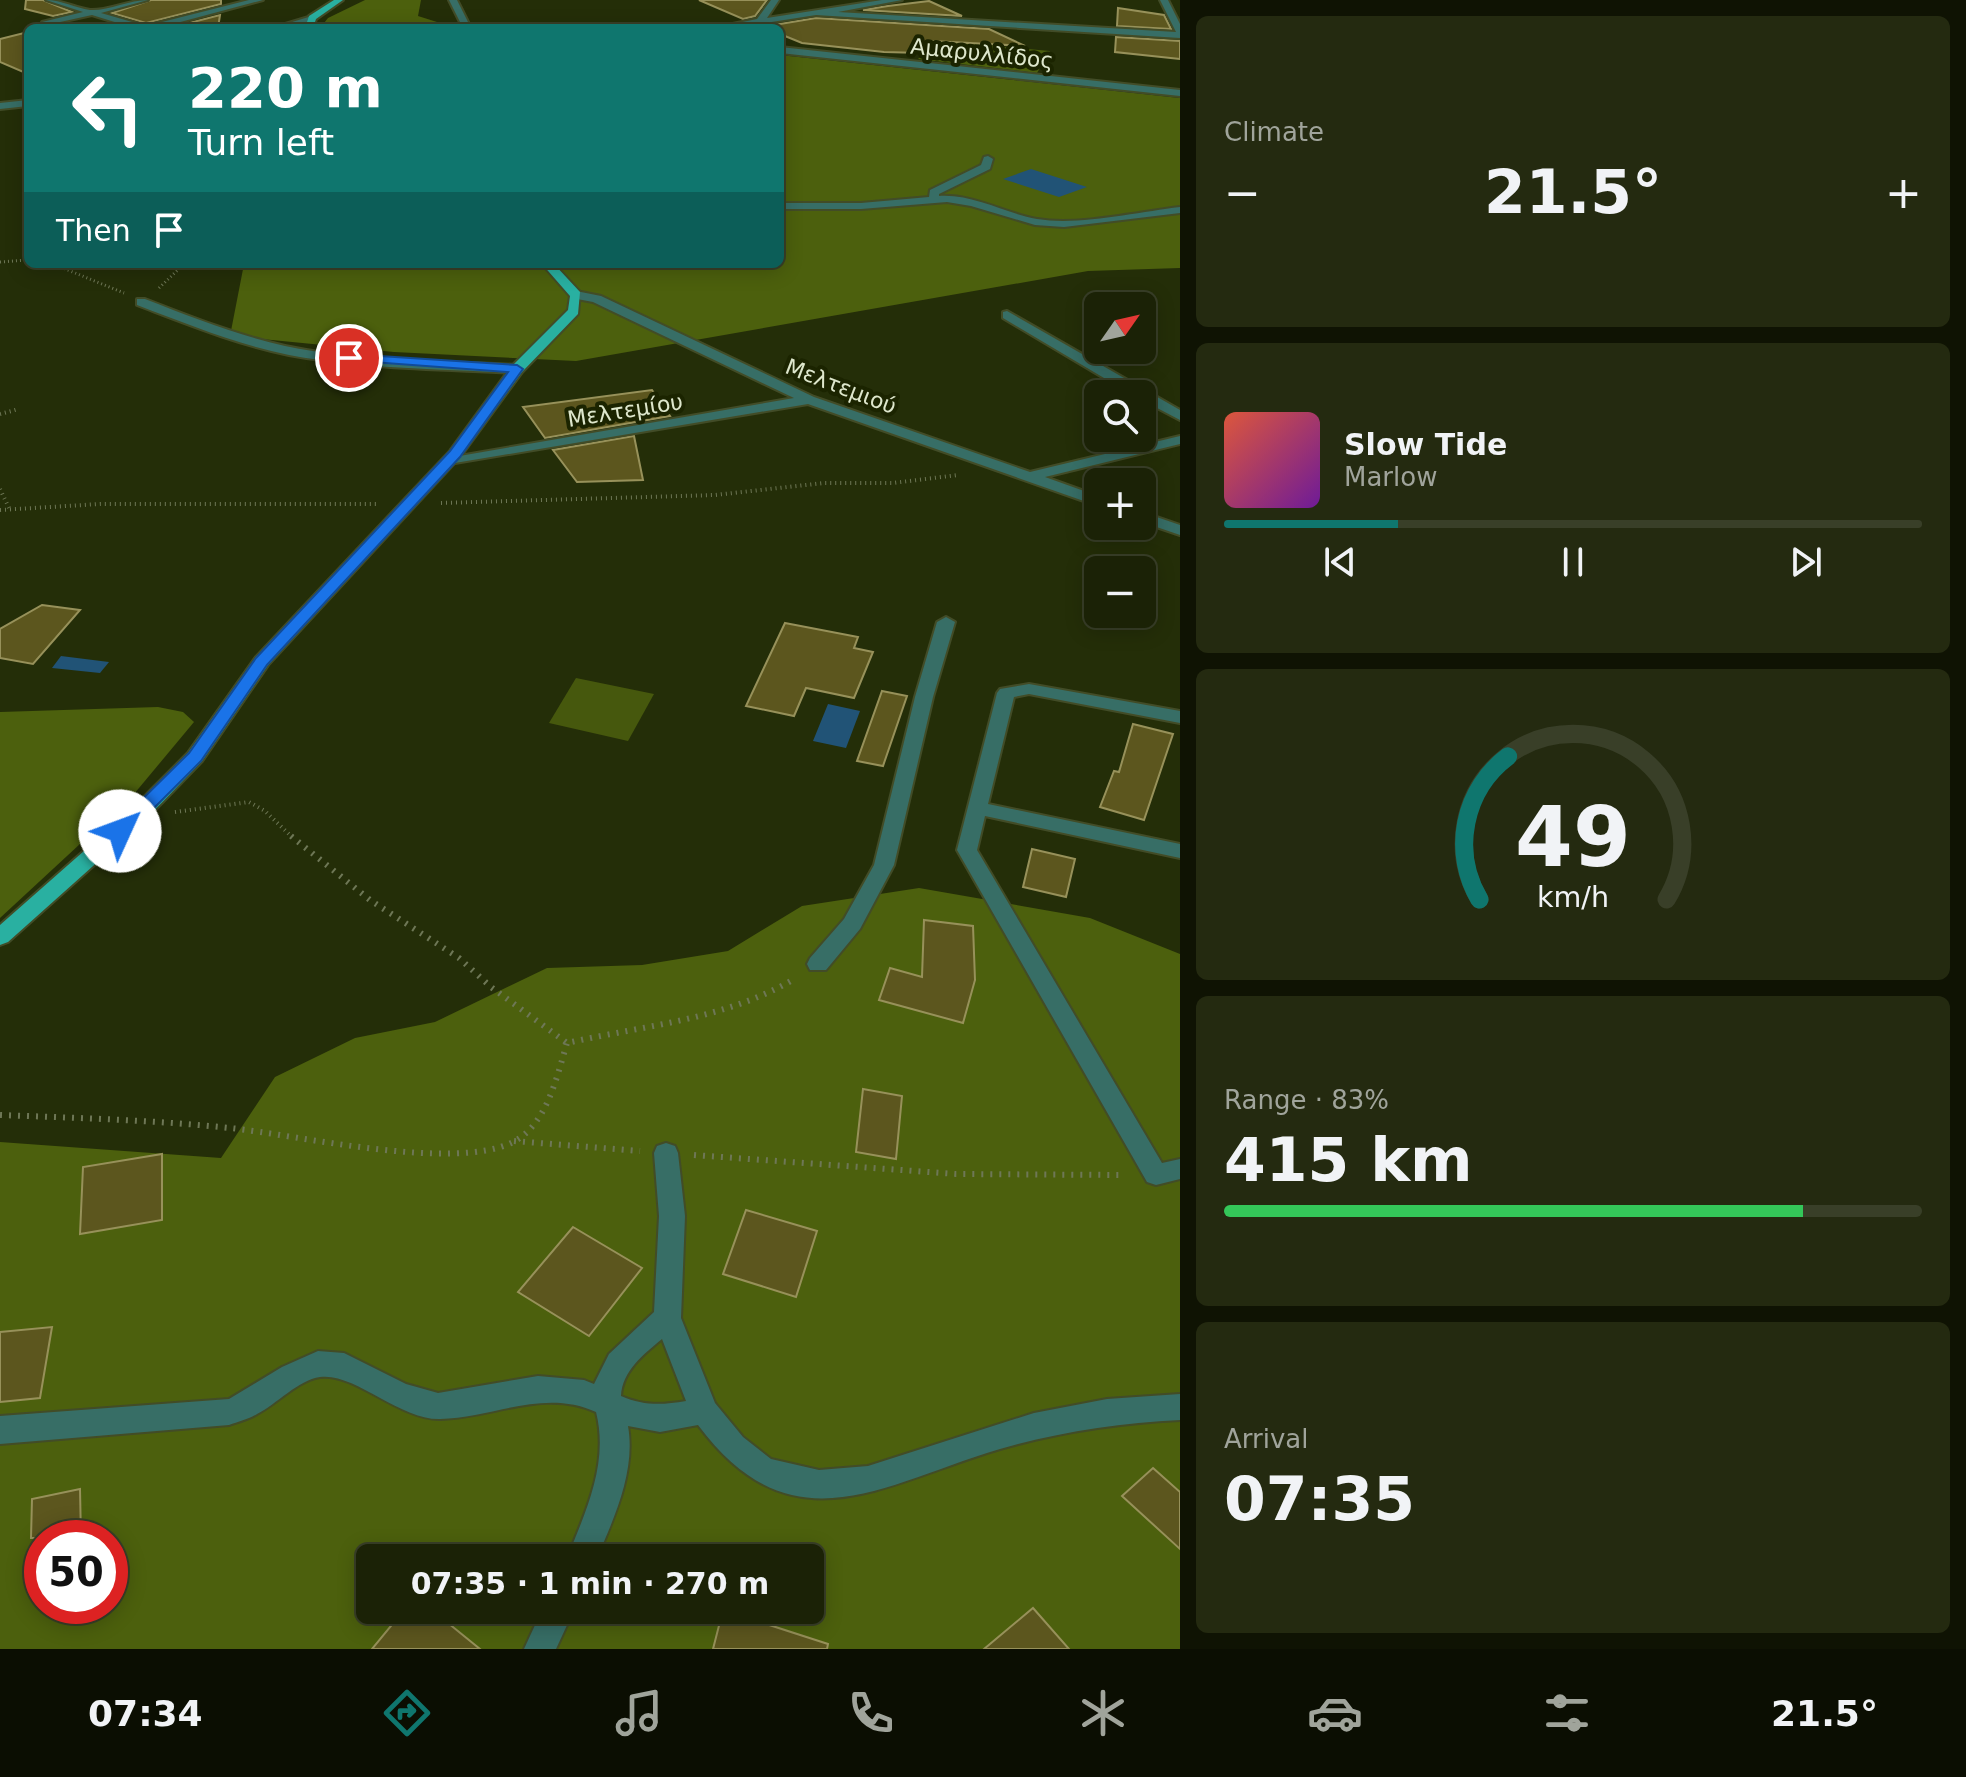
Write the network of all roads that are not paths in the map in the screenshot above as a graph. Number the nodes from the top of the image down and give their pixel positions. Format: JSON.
{"nodes":[{"id":1,"x":50,"y":0,"type":"edge"},
{"id":2,"x":144,"y":0,"type":"edge"},
{"id":3,"x":259,"y":0,"type":"edge"},
{"id":4,"x":339,"y":0,"type":"edge"},
{"id":5,"x":453,"y":0,"type":"edge"},
{"id":6,"x":775,"y":0,"type":"edge"},
{"id":7,"x":898,"y":0,"type":"edge"},
{"id":8,"x":1164,"y":0,"type":"edge"},
{"id":9,"x":90,"y":13,"type":"junction"},
{"id":10,"x":817,"y":13,"type":"junction"},
{"id":11,"x":761,"y":20,"type":"junction"},
{"id":12,"x":311,"y":23,"type":"edge"},
{"id":13,"x":45,"y":24,"type":"dead end"},
{"id":14,"x":131,"y":24,"type":"edge"},
{"id":15,"x":162,"y":24,"type":"edge"},
{"id":16,"x":465,"y":24,"type":"edge"},
{"id":17,"x":739,"y":24,"type":"edge"},
{"id":18,"x":1180,"y":33,"type":"edge"},
{"id":19,"x":784,"y":50,"type":"edge"},
{"id":20,"x":1180,"y":93,"type":"edge"},
{"id":21,"x":24,"y":103,"type":"edge"},
{"id":22,"x":0,"y":106,"type":"edge"},
{"id":23,"x":988,"y":159,"type":"dead end"},
{"id":24,"x":934,"y":199,"type":"junction"},
{"id":25,"x":784,"y":206,"type":"edge"},
{"id":26,"x":1180,"y":210,"type":"edge"},
{"id":27,"x":552,"y":268,"type":"edge"},
{"id":28,"x":576,"y":295,"type":"junction"},
{"id":29,"x":141,"y":302,"type":"road end"},
{"id":30,"x":1007,"y":315,"type":"dead end"},
{"id":31,"x":517,"y":369,"type":"junction"},
{"id":32,"x":1118,"y":380,"type":"edge"},
{"id":33,"x":809,"y":400,"type":"junction"},
{"id":34,"x":1156,"y":402,"type":"edge"},
{"id":35,"x":1180,"y":416,"type":"edge"},
{"id":36,"x":1180,"y":440,"type":"edge"},
{"id":37,"x":448,"y":462,"type":"junction"},
{"id":38,"x":1028,"y":477,"type":"junction"},
{"id":39,"x":1084,"y":496,"type":"edge"},
{"id":40,"x":1156,"y":522,"type":"edge"},
{"id":41,"x":1180,"y":530,"type":"edge"},
{"id":42,"x":946,"y":622,"type":"dead end"},
{"id":43,"x":1180,"y":717,"type":"edge"},
{"id":44,"x":977,"y":808,"type":"junction"},
{"id":45,"x":1180,"y":851,"type":"edge"},
{"id":46,"x":0,"y":937,"type":"edge"},
{"id":47,"x":818,"y":964,"type":"road end"},
{"id":48,"x":666,"y":1153,"type":"road end"},
{"id":49,"x":1180,"y":1169,"type":"edge"},
{"id":50,"x":667,"y":1318,"type":"junction"},
{"id":51,"x":607,"y":1404,"type":"junction"},
{"id":52,"x":1180,"y":1407,"type":"edge"},
{"id":53,"x":704,"y":1411,"type":"junction"},
{"id":54,"x":0,"y":1430,"type":"edge"},
{"id":55,"x":587,"y":1544,"type":"edge"},
{"id":56,"x":552,"y":1624,"type":"edge"},
{"id":57,"x":540,"y":1649,"type":"edge"}],
"edges":[{"from":1,"to":9,"type":"street"},
{"from":2,"to":9,"type":"street"},
{"from":3,"to":15,"type":"street"},
{"from":4,"to":12,"type":"main road"},
{"from":5,"to":16,"type":"street"},
{"from":6,"to":11,"type":"street"},
{"from":7,"to":10,"type":"street"},
{"from":8,"to":18,"type":"street"},
{"from":9,"to":13,"type":"street"},
{"from":9,"to":14,"type":"street"},
{"from":10,"to":11,"type":"street"},
{"from":10,"to":18,"type":"street"},
{"from":11,"to":17,"type":"street"},
{"from":19,"to":20,"type":"street","name":"Αμαρυλλίδος"},
{"from":21,"to":22,"type":"street"},
{"from":23,"to":24,"type":"street"},
{"from":24,"to":25,"type":"street"},
{"from":24,"to":26,"type":"street"},
{"from":27,"to":28,"type":"main road"},
{"from":28,"to":31,"type":"main road"},
{"from":28,"to":33,"type":"street","name":"Μελτεμιού"},
{"from":29,"to":31,"type":"street"},
{"from":30,"to":32,"type":"street"},
{"from":31,"to":37,"type":"main road"},
{"from":33,"to":37,"type":"street","name":"Μελτεμίου"},
{"from":33,"to":38,"type":"street","name":"Μελτεμιού"},
{"from":34,"to":35,"type":"street"},
{"from":36,"to":38,"type":"street"},
{"from":37,"to":46,"type":"main road"},
{"from":38,"to":39,"type":"street","name":"Μελτεμιού"},
{"from":40,"to":41,"type":"street"},
{"from":42,"to":47,"type":"street"},
{"from":43,"to":44,"type":"street"},
{"from":44,"to":45,"type":"street"},
{"from":44,"to":49,"type":"street"},
{"from":48,"to":50,"type":"street"},
{"from":50,"to":51,"type":"street"},
{"from":50,"to":53,"type":"street"},
{"from":51,"to":53,"type":"street"},
{"from":51,"to":54,"type":"street"},
{"from":51,"to":55,"type":"street"},
{"from":52,"to":53,"type":"street"},
{"from":56,"to":57,"type":"street"}]}
